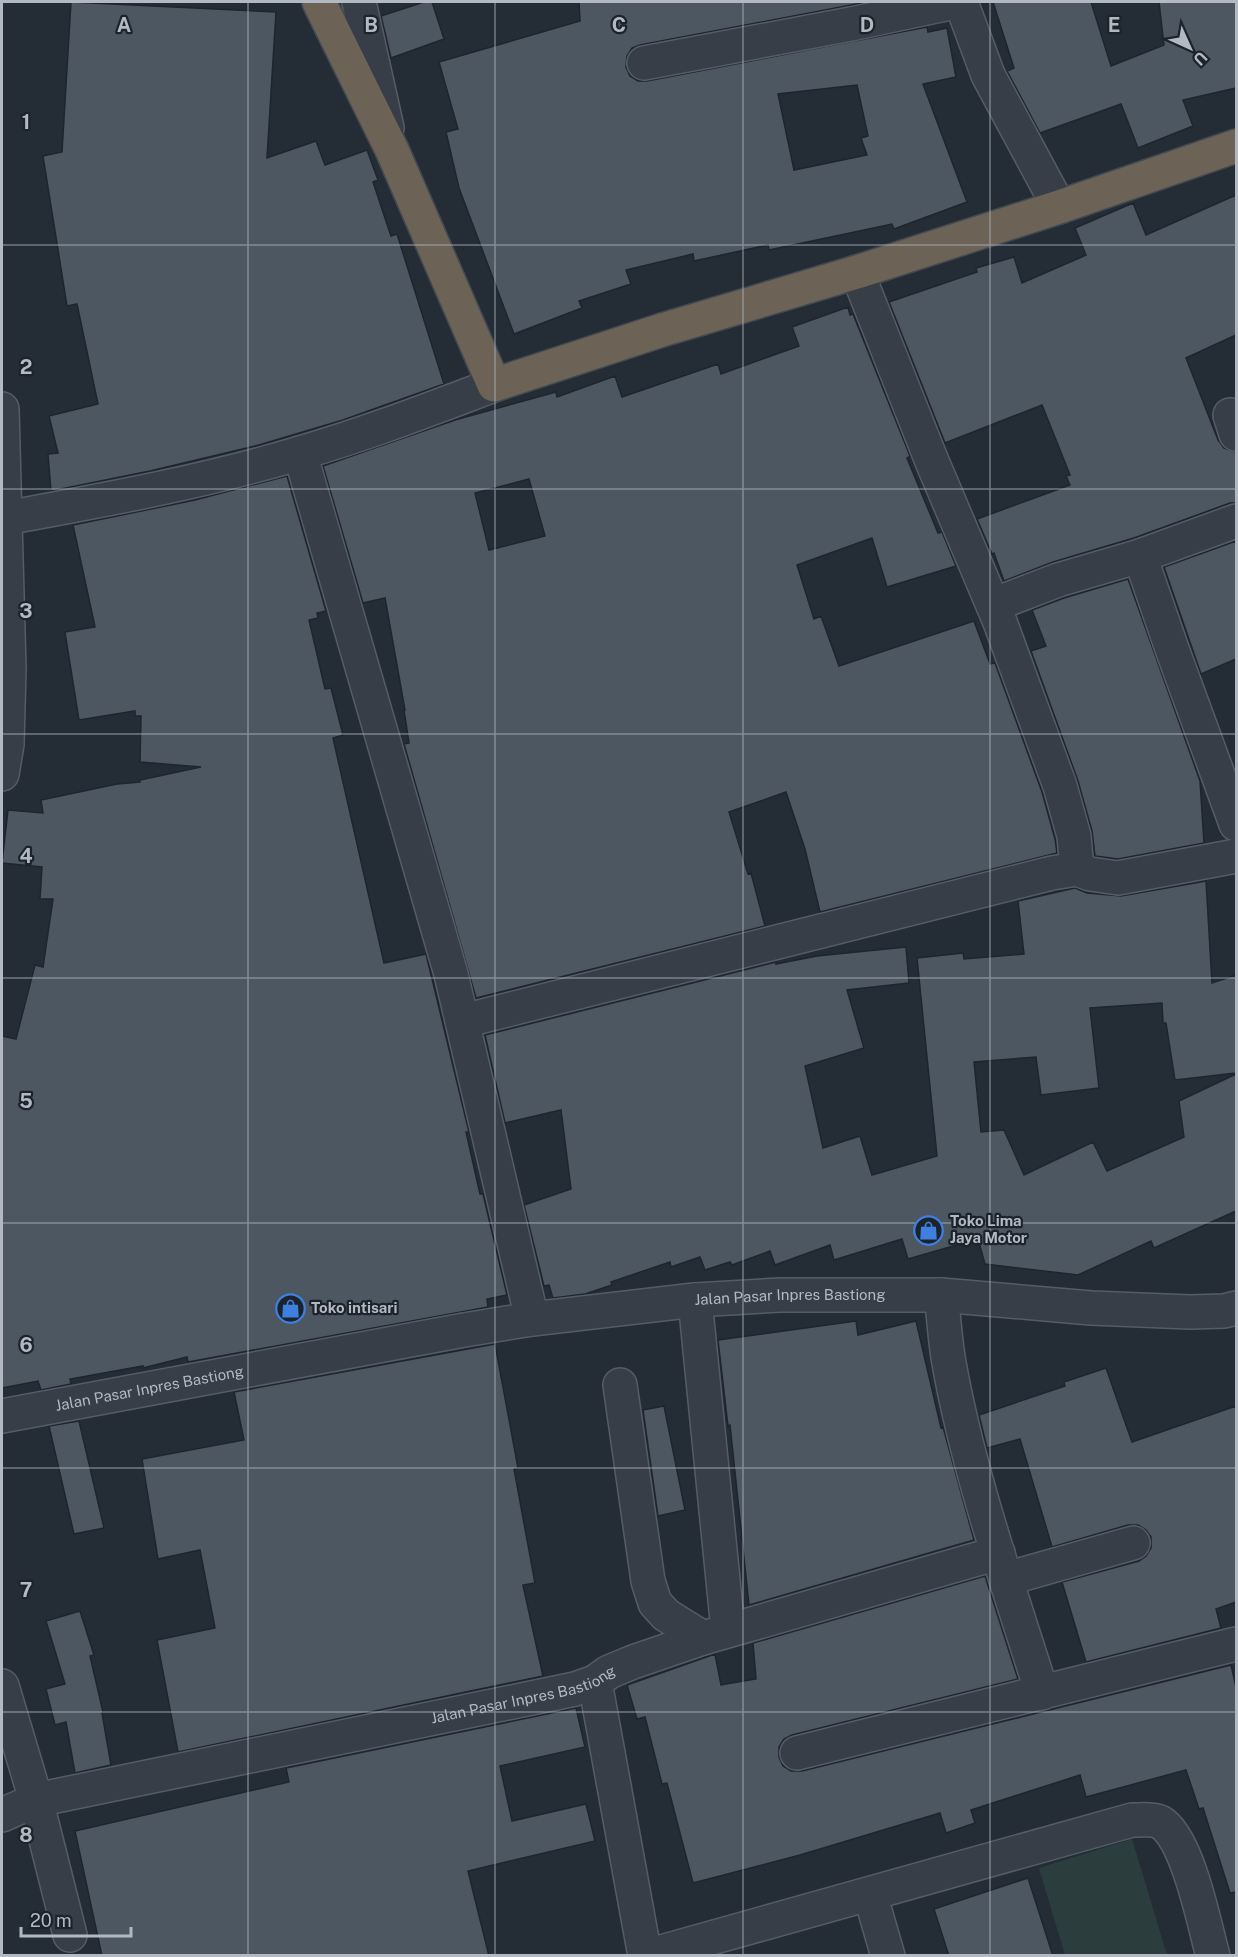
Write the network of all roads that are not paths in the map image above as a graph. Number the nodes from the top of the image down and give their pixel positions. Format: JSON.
{"nodes":[{"id":1,"x":319,"y":2,"type":"edge"},
{"id":2,"x":359,"y":2,"type":"edge"},
{"id":3,"x":955,"y":2,"type":"edge"},
{"id":4,"x":961,"y":2,"type":"edge"},
{"id":5,"x":644,"y":63,"type":"dead end"},
{"id":6,"x":1236,"y":146,"type":"edge"},
{"id":7,"x":392,"y":150,"type":"junction"},
{"id":8,"x":1059,"y":207,"type":"junction"},
{"id":9,"x":857,"y":272,"type":"junction"},
{"id":10,"x":494,"y":385,"type":"junction"},
{"id":11,"x":2,"y":410,"type":"edge"},
{"id":12,"x":300,"y":453,"type":"junction"},
{"id":13,"x":6,"y":518,"type":"junction"},
{"id":14,"x":1236,"y":521,"type":"edge"},
{"id":15,"x":1140,"y":556,"type":"junction"},
{"id":16,"x":993,"y":605,"type":"junction"},
{"id":17,"x":2,"y":774,"type":"edge"},
{"id":18,"x":1236,"y":824,"type":"edge"},
{"id":19,"x":1236,"y":856,"type":"edge"},
{"id":20,"x":1077,"y":869,"type":"junction"},
{"id":21,"x":463,"y":1021,"type":"junction"},
{"id":22,"x":942,"y":1295,"type":"junction"},
{"id":23,"x":695,"y":1300,"type":"junction"},
{"id":24,"x":1236,"y":1308,"type":"edge"},
{"id":25,"x":532,"y":1319,"type":"junction"},
{"id":26,"x":620,"y":1386,"type":"dead end"},
{"id":27,"x":2,"y":1416,"type":"edge"},
{"id":28,"x":1133,"y":1543,"type":"dead end"},
{"id":29,"x":1002,"y":1566,"type":"junction"},
{"id":30,"x":716,"y":1634,"type":"junction"},
{"id":31,"x":1236,"y":1644,"type":"edge"},
{"id":32,"x":595,"y":1682,"type":"junction"},
{"id":33,"x":2,"y":1686,"type":"edge"},
{"id":34,"x":1042,"y":1693,"type":"junction"},
{"id":35,"x":797,"y":1753,"type":"dead end"},
{"id":36,"x":36,"y":1800,"type":"junction"},
{"id":37,"x":2,"y":1815,"type":"edge"},
{"id":38,"x":870,"y":1894,"type":"junction"},
{"id":39,"x":70,"y":1935,"type":"dead end"},
{"id":40,"x":646,"y":1956,"type":"edge"},
{"id":41,"x":888,"y":1956,"type":"edge"},
{"id":42,"x":1213,"y":1956,"type":"edge"}],
"edges":[{"from":1,"to":7,"type":"highway"},
{"from":2,"to":7,"type":"street"},
{"from":3,"to":5,"type":"street"},
{"from":4,"to":8,"type":"street"},
{"from":6,"to":8,"type":"highway"},
{"from":7,"to":10,"type":"highway"},
{"from":8,"to":9,"type":"highway"},
{"from":9,"to":10,"type":"highway"},
{"from":9,"to":16,"type":"street"},
{"from":10,"to":12,"type":"street"},
{"from":11,"to":13,"type":"street"},
{"from":12,"to":13,"type":"street"},
{"from":12,"to":21,"type":"street"},
{"from":13,"to":17,"type":"street"},
{"from":14,"to":15,"type":"street"},
{"from":15,"to":16,"type":"street"},
{"from":15,"to":18,"type":"street"},
{"from":16,"to":20,"type":"street"},
{"from":19,"to":20,"type":"street"},
{"from":20,"to":21,"type":"street"},
{"from":21,"to":25,"type":"street"},
{"from":22,"to":23,"type":"street","name":"Jalan Pasar Inpres Bastiong"},
{"from":22,"to":24,"type":"street","name":"Jalan Pasar Inpres Bastiong"},
{"from":22,"to":29,"type":"street"},
{"from":23,"to":25,"type":"street","name":"Jalan Pasar Inpres Bastiong"},
{"from":23,"to":30,"type":"street"},
{"from":25,"to":27,"type":"street","name":"Jalan Pasar Inpres Bastiong"},
{"from":26,"to":30,"type":"street"},
{"from":28,"to":29,"type":"street","name":"Jalan Pasar Inpres Bastiong"},
{"from":29,"to":30,"type":"street","name":"Jalan Pasar Inpres Bastiong"},
{"from":29,"to":34,"type":"street"},
{"from":30,"to":32,"type":"street","name":"Jalan Pasar Inpres Bastiong"},
{"from":31,"to":34,"type":"street"},
{"from":32,"to":36,"type":"street","name":"Jalan Pasar Inpres Bastiong"},
{"from":32,"to":40,"type":"street"},
{"from":33,"to":36,"type":"street"},
{"from":34,"to":35,"type":"street"},
{"from":36,"to":37,"type":"street","name":"Jalan Pasar Inpres Bastiong"},
{"from":36,"to":39,"type":"street"},
{"from":38,"to":40,"type":"street"},
{"from":38,"to":41,"type":"street"},
{"from":38,"to":42,"type":"street"}]}
